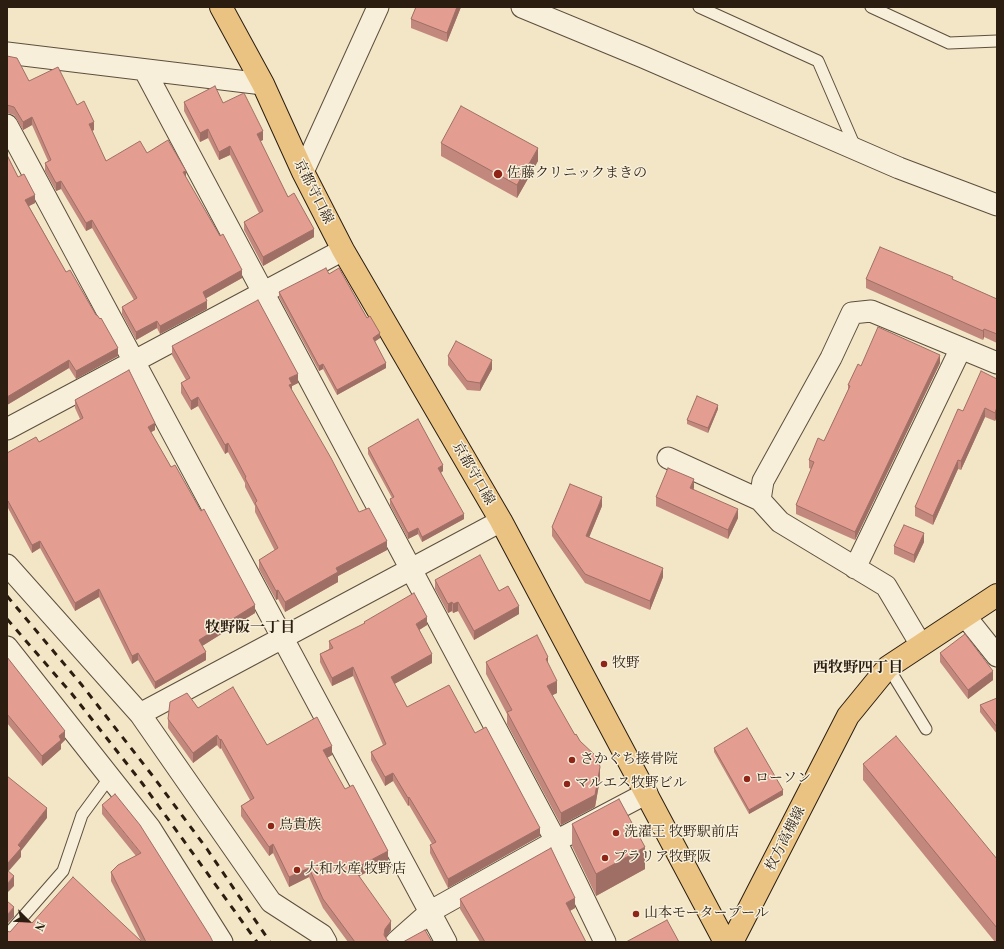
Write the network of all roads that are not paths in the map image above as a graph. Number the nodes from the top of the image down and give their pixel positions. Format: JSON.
{"nodes":[{"id":1,"x":221,"y":7,"type":"edge"},
{"id":2,"x":378,"y":7,"type":"edge"},
{"id":3,"x":522,"y":7,"type":"edge"},
{"id":4,"x":699,"y":7,"type":"edge"},
{"id":5,"x":871,"y":7,"type":"edge"},
{"id":6,"x":997,"y":41,"type":"edge"},
{"id":7,"x":7,"y":53,"type":"edge"},
{"id":8,"x":145,"y":71,"type":"junction"},
{"id":9,"x":263,"y":84,"type":"junction"},
{"id":10,"x":7,"y":126,"type":"edge"},
{"id":11,"x":856,"y":149,"type":"junction"},
{"id":12,"x":303,"y":172,"type":"junction"},
{"id":13,"x":997,"y":205,"type":"edge"},
{"id":14,"x":343,"y":250,"type":"junction"},
{"id":15,"x":264,"y":294,"type":"junction"},
{"id":16,"x":961,"y":348,"type":"junction"},
{"id":17,"x":135,"y":362,"type":"junction"},
{"id":18,"x":997,"y":363,"type":"edge"},
{"id":19,"x":7,"y":429,"type":"edge"},
{"id":20,"x":668,"y":458,"type":"dead end"},
{"id":21,"x":760,"y":500,"type":"junction"},
{"id":22,"x":501,"y":520,"type":"junction"},
{"id":23,"x":7,"y":565,"type":"edge"},
{"id":24,"x":411,"y":568,"type":"junction"},
{"id":25,"x":855,"y":568,"type":"junction"},
{"id":26,"x":997,"y":595,"type":"edge"},
{"id":27,"x":965,"y":616,"type":"junction"},
{"id":28,"x":283,"y":637,"type":"junction"},
{"id":29,"x":922,"y":645,"type":"junction"},
{"id":30,"x":7,"y":646,"type":"edge"},
{"id":31,"x":997,"y":656,"type":"edge"},
{"id":32,"x":888,"y":667,"type":"junction"},
{"id":33,"x":140,"y":714,"type":"junction"},
{"id":34,"x":926,"y":728,"type":"dead end"},
{"id":35,"x":110,"y":777,"type":"junction"},
{"id":36,"x":647,"y":793,"type":"junction"},
{"id":37,"x":556,"y":841,"type":"junction"},
{"id":38,"x":431,"y":912,"type":"junction"},
{"id":39,"x":7,"y":935,"type":"edge"},
{"id":40,"x":222,"y":942,"type":"edge"},
{"id":41,"x":326,"y":942,"type":"edge"},
{"id":42,"x":396,"y":942,"type":"edge"},
{"id":43,"x":446,"y":942,"type":"edge"},
{"id":44,"x":605,"y":942,"type":"edge"},
{"id":45,"x":725,"y":942,"type":"edge"},
{"id":46,"x":732,"y":942,"type":"edge"}],
"edges":[{"from":1,"to":9,"type":"main road","name":"京都守口線"},
{"from":2,"to":12,"type":"street"},
{"from":3,"to":11,"type":"street"},
{"from":4,"to":11,"type":"lane"},
{"from":5,"to":6,"type":"lane"},
{"from":7,"to":8,"type":"street"},
{"from":8,"to":9,"type":"street"},
{"from":8,"to":15,"type":"street"},
{"from":9,"to":12,"type":"main road","name":"京都守口線"},
{"from":10,"to":17,"type":"street"},
{"from":11,"to":13,"type":"street"},
{"from":12,"to":14,"type":"main road","name":"京都守口線"},
{"from":14,"to":15,"type":"street"},
{"from":14,"to":22,"type":"main road","name":"京都守口線"},
{"from":15,"to":17,"type":"street"},
{"from":15,"to":24,"type":"street"},
{"from":16,"to":18,"type":"street"},
{"from":16,"to":21,"type":"street"},
{"from":16,"to":25,"type":"street"},
{"from":17,"to":19,"type":"street"},
{"from":17,"to":28,"type":"street"},
{"from":20,"to":21,"type":"street"},
{"from":21,"to":25,"type":"street"},
{"from":22,"to":24,"type":"street"},
{"from":22,"to":36,"type":"main road","name":"京都守口線"},
{"from":23,"to":33,"type":"street"},
{"from":24,"to":28,"type":"street"},
{"from":24,"to":37,"type":"street"},
{"from":25,"to":29,"type":"street"},
{"from":26,"to":27,"type":"main road","name":"枚方高槻線"},
{"from":27,"to":29,"type":"main road","name":"枚方高槻線"},
{"from":27,"to":31,"type":"street"},
{"from":28,"to":33,"type":"street"},
{"from":28,"to":38,"type":"street"},
{"from":29,"to":32,"type":"main road","name":"枚方高槻線"},
{"from":30,"to":35,"type":"street"},
{"from":32,"to":34,"type":"lane"},
{"from":32,"to":46,"type":"main road","name":"枚方高槻線"},
{"from":33,"to":41,"type":"street"},
{"from":35,"to":39,"type":"lane"},
{"from":35,"to":40,"type":"street"},
{"from":36,"to":37,"type":"street"},
{"from":36,"to":45,"type":"main road","name":"京都守口線"},
{"from":37,"to":38,"type":"street"},
{"from":37,"to":44,"type":"street"},
{"from":38,"to":42,"type":"street"},
{"from":38,"to":43,"type":"street"}]}
